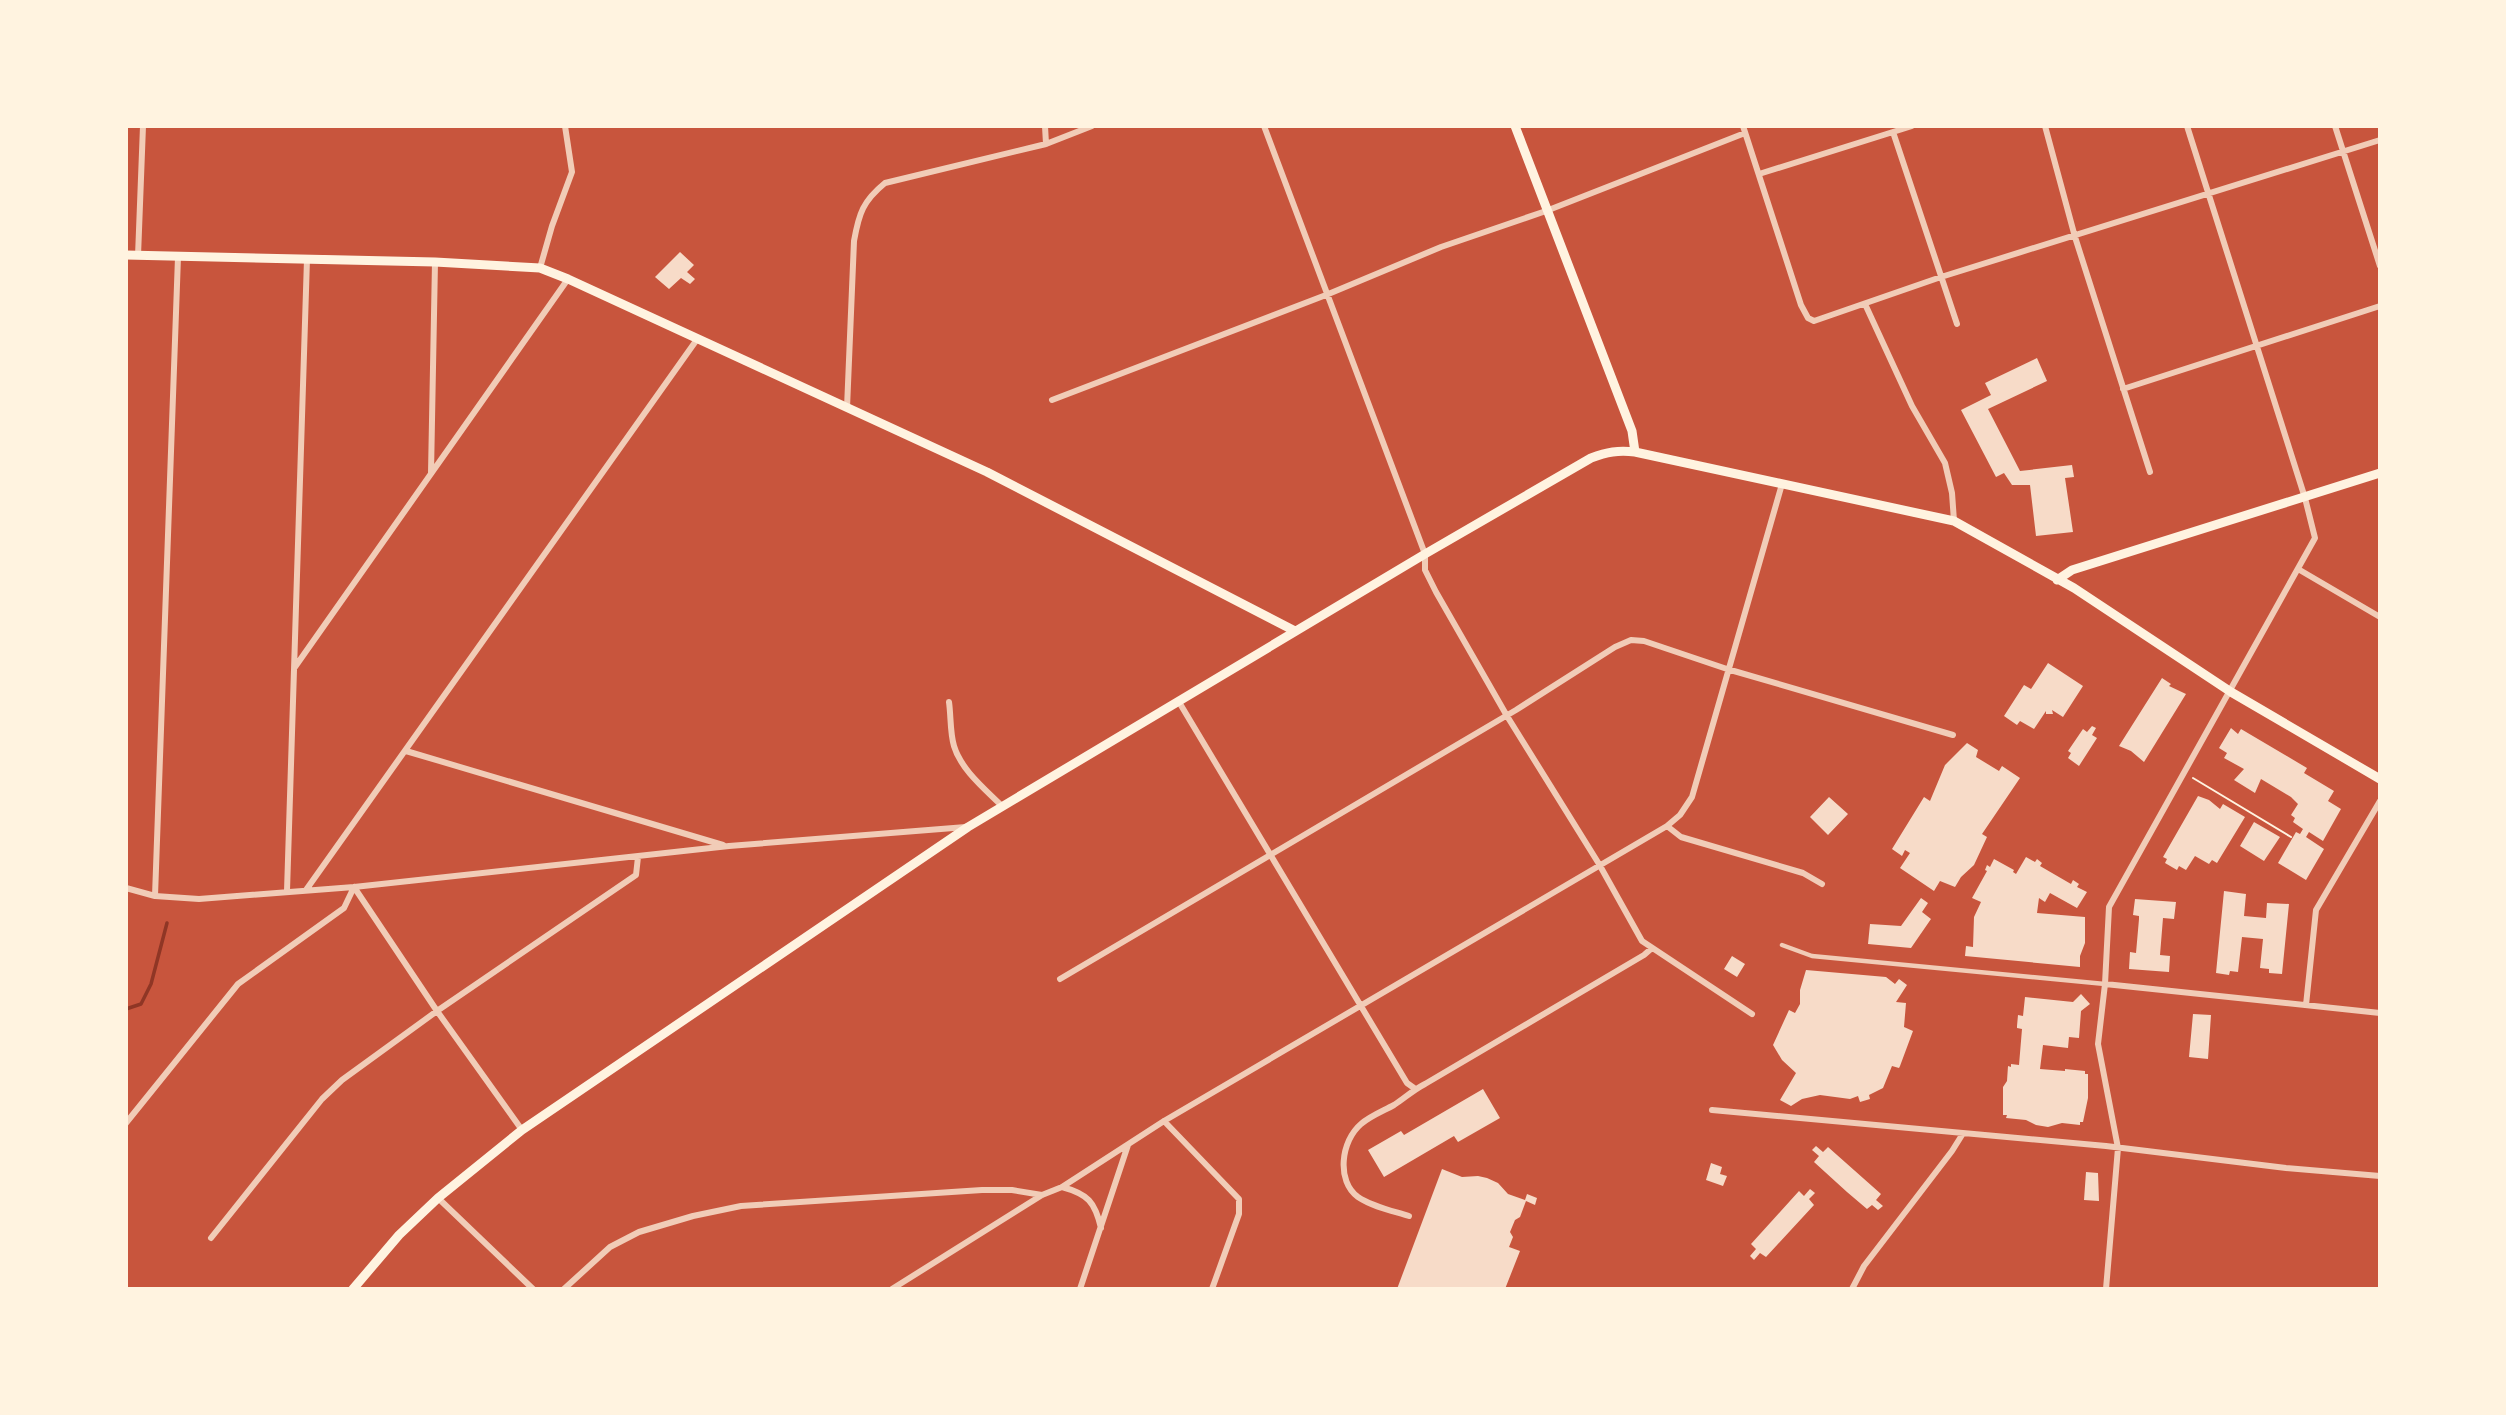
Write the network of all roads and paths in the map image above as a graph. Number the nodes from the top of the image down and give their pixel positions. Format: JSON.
{"nodes":[{"id":1,"x":142,"y":126,"type":"edge"},
{"id":2,"x":565,"y":126,"type":"edge"},
{"id":3,"x":1045,"y":126,"type":"edge"},
{"id":4,"x":1091,"y":126,"type":"edge"},
{"id":5,"x":1264,"y":126,"type":"edge"},
{"id":6,"x":1515,"y":126,"type":"edge"},
{"id":7,"x":1912,"y":126,"type":"edge"},
{"id":8,"x":2045,"y":126,"type":"edge"},
{"id":9,"x":2187,"y":126,"type":"edge"},
{"id":10,"x":2335,"y":126,"type":"edge"},
{"id":11,"x":1744,"y":130,"type":"edge"},
{"id":12,"x":1894,"y":132,"type":"junction"},
{"id":13,"x":2380,"y":140,"type":"edge"},
{"id":14,"x":1046,"y":144,"type":"junction"},
{"id":15,"x":2343,"y":151,"type":"junction"},
{"id":16,"x":1759,"y":174,"type":"junction"},
{"id":17,"x":2210,"y":195,"type":"junction"},
{"id":18,"x":1546,"y":211,"type":"junction"},
{"id":19,"x":2075,"y":237,"type":"junction"},
{"id":20,"x":126,"y":256,"type":"edge"},
{"id":21,"x":138,"y":256,"type":"junction"},
{"id":22,"x":177,"y":257,"type":"junction"},
{"id":23,"x":307,"y":259,"type":"junction"},
{"id":24,"x":435,"y":262,"type":"junction"},
{"id":25,"x":2380,"y":267,"type":"edge"},
{"id":26,"x":540,"y":268,"type":"junction"},
{"id":27,"x":1941,"y":278,"type":"junction"},
{"id":28,"x":568,"y":279,"type":"junction"},
{"id":29,"x":1326,"y":296,"type":"junction"},
{"id":30,"x":1865,"y":304,"type":"junction"},
{"id":31,"x":2380,"y":306,"type":"edge"},
{"id":32,"x":1957,"y":324,"type":"dead end"},
{"id":33,"x":698,"y":338,"type":"junction"},
{"id":34,"x":2258,"y":345,"type":"junction"},
{"id":35,"x":2123,"y":389,"type":"junction"},
{"id":36,"x":1052,"y":400,"type":"dead end"},
{"id":37,"x":847,"y":408,"type":"junction"},
{"id":38,"x":1635,"y":452,"type":"junction"},
{"id":39,"x":2150,"y":472,"type":"dead end"},
{"id":40,"x":2380,"y":474,"type":"edge"},
{"id":41,"x":430,"y":475,"type":"junction"},
{"id":42,"x":1782,"y":484,"type":"junction"},
{"id":43,"x":2305,"y":498,"type":"junction"},
{"id":44,"x":1954,"y":521,"type":"junction"},
{"id":45,"x":1425,"y":554,"type":"junction"},
{"id":46,"x":2298,"y":569,"type":"junction"},
{"id":47,"x":2057,"y":580,"type":"junction"},
{"id":48,"x":2380,"y":617,"type":"edge"},
{"id":49,"x":1295,"y":631,"type":"junction"},
{"id":50,"x":294,"y":668,"type":"junction"},
{"id":51,"x":1727,"y":668,"type":"junction"},
{"id":52,"x":2231,"y":692,"type":"junction"},
{"id":53,"x":949,"y":702,"type":"dead end"},
{"id":54,"x":1179,"y":702,"type":"junction"},
{"id":55,"x":1507,"y":716,"type":"junction"},
{"id":56,"x":1953,"y":734,"type":"dead end"},
{"id":57,"x":406,"y":751,"type":"junction"},
{"id":58,"x":2185,"y":774,"type":"junction"},
{"id":59,"x":2380,"y":779,"type":"edge"},
{"id":60,"x":2380,"y":801,"type":"edge"},
{"id":61,"x":1003,"y":807,"type":"junction"},
{"id":62,"x":1667,"y":826,"type":"junction"},
{"id":63,"x":968,"y":827,"type":"junction"},
{"id":64,"x":2291,"y":837,"type":"dead end"},
{"id":65,"x":729,"y":846,"type":"junction"},
{"id":66,"x":1269,"y":856,"type":"junction"},
{"id":67,"x":638,"y":857,"type":"junction"},
{"id":68,"x":1599,"y":864,"type":"junction"},
{"id":69,"x":1822,"y":884,"type":"dead end"},
{"id":70,"x":354,"y":887,"type":"junction"},
{"id":71,"x":126,"y":888,"type":"edge"},
{"id":72,"x":306,"y":890,"type":"junction"},
{"id":73,"x":287,"y":891,"type":"junction"},
{"id":74,"x":155,"y":896,"type":"junction"},
{"id":75,"x":1782,"y":945,"type":"dead end"},
{"id":76,"x":1652,"y":947,"type":"junction"},
{"id":77,"x":1060,"y":979,"type":"dead end"},
{"id":78,"x":2105,"y":984,"type":"junction"},
{"id":79,"x":1360,"y":1004,"type":"junction"},
{"id":80,"x":2306,"y":1005,"type":"junction"},
{"id":81,"x":437,"y":1011,"type":"junction"},
{"id":82,"x":2380,"y":1013,"type":"edge"},
{"id":83,"x":1752,"y":1014,"type":"dead end"},
{"id":84,"x":1414,"y":1088,"type":"junction"},
{"id":85,"x":1712,"y":1110,"type":"dead end"},
{"id":86,"x":1164,"y":1121,"type":"junction"},
{"id":87,"x":126,"y":1123,"type":"edge"},
{"id":88,"x":522,"y":1130,"type":"junction"},
{"id":89,"x":1962,"y":1135,"type":"junction"},
{"id":90,"x":1128,"y":1143,"type":"junction"},
{"id":91,"x":2118,"y":1148,"type":"junction"},
{"id":92,"x":2380,"y":1176,"type":"edge"},
{"id":93,"x":1062,"y":1187,"type":"junction"},
{"id":94,"x":1042,"y":1195,"type":"junction"},
{"id":95,"x":438,"y":1198,"type":"junction"},
{"id":96,"x":1409,"y":1216,"type":"dead end"},
{"id":97,"x":1101,"y":1229,"type":"junction"},
{"id":98,"x":211,"y":1238,"type":"dead end"},
{"id":99,"x":353,"y":1289,"type":"edge"},
{"id":100,"x":533,"y":1289,"type":"edge"},
{"id":101,"x":564,"y":1289,"type":"edge"},
{"id":102,"x":892,"y":1289,"type":"edge"},
{"id":103,"x":1080,"y":1289,"type":"edge"},
{"id":104,"x":1212,"y":1289,"type":"edge"},
{"id":105,"x":1852,"y":1289,"type":"edge"},
{"id":106,"x":2106,"y":1289,"type":"edge"}],
"edges":[{"from":1,"to":21,"type":"street"},
{"from":2,"to":26,"type":"street"},
{"from":3,"to":14,"type":"street"},
{"from":4,"to":14,"type":"street"},
{"from":5,"to":29,"type":"street"},
{"from":6,"to":18,"type":"main road"},
{"from":7,"to":12,"type":"street"},
{"from":8,"to":19,"type":"street"},
{"from":9,"to":17,"type":"street"},
{"from":10,"to":15,"type":"street"},
{"from":11,"to":16,"type":"street"},
{"from":11,"to":18,"type":"street"},
{"from":12,"to":16,"type":"street"},
{"from":12,"to":27,"type":"street"},
{"from":13,"to":15,"type":"street"},
{"from":14,"to":37,"type":"street"},
{"from":15,"to":17,"type":"street"},
{"from":15,"to":25,"type":"street"},
{"from":16,"to":30,"type":"street"},
{"from":17,"to":19,"type":"street"},
{"from":17,"to":34,"type":"street"},
{"from":18,"to":29,"type":"street"},
{"from":18,"to":38,"type":"main road"},
{"from":19,"to":27,"type":"street"},
{"from":19,"to":35,"type":"street"},
{"from":20,"to":21,"type":"main road"},
{"from":21,"to":22,"type":"main road"},
{"from":22,"to":23,"type":"main road"},
{"from":22,"to":74,"type":"street"},
{"from":23,"to":24,"type":"main road"},
{"from":23,"to":50,"type":"street"},
{"from":24,"to":26,"type":"main road"},
{"from":24,"to":41,"type":"street"},
{"from":26,"to":28,"type":"main road"},
{"from":27,"to":30,"type":"street"},
{"from":27,"to":32,"type":"street"},
{"from":28,"to":33,"type":"main road"},
{"from":28,"to":41,"type":"street"},
{"from":29,"to":36,"type":"street"},
{"from":29,"to":45,"type":"street"},
{"from":30,"to":44,"type":"street"},
{"from":31,"to":34,"type":"street"},
{"from":33,"to":37,"type":"main road"},
{"from":33,"to":57,"type":"street"},
{"from":34,"to":35,"type":"street"},
{"from":34,"to":43,"type":"street"},
{"from":35,"to":39,"type":"street"},
{"from":37,"to":49,"type":"main road"},
{"from":38,"to":42,"type":"main road"},
{"from":38,"to":45,"type":"main road"},
{"from":40,"to":43,"type":"main road"},
{"from":41,"to":50,"type":"street"},
{"from":42,"to":44,"type":"main road"},
{"from":42,"to":51,"type":"street"},
{"from":43,"to":46,"type":"street"},
{"from":43,"to":47,"type":"main road"},
{"from":44,"to":47,"type":"main road"},
{"from":45,"to":49,"type":"main road"},
{"from":45,"to":55,"type":"street"},
{"from":46,"to":48,"type":"street"},
{"from":46,"to":52,"type":"street"},
{"from":47,"to":52,"type":"main road"},
{"from":49,"to":54,"type":"main road"},
{"from":50,"to":73,"type":"street"},
{"from":51,"to":55,"type":"street"},
{"from":51,"to":56,"type":"street"},
{"from":51,"to":62,"type":"street"},
{"from":52,"to":58,"type":"street"},
{"from":52,"to":59,"type":"main road"},
{"from":53,"to":61,"type":"street"},
{"from":54,"to":61,"type":"main road"},
{"from":54,"to":66,"type":"street"},
{"from":55,"to":66,"type":"street"},
{"from":55,"to":68,"type":"street"},
{"from":57,"to":65,"type":"street"},
{"from":57,"to":72,"type":"street"},
{"from":58,"to":64,"type":"path"},
{"from":58,"to":78,"type":"street"},
{"from":60,"to":80,"type":"street"},
{"from":61,"to":63,"type":"main road"},
{"from":62,"to":68,"type":"street"},
{"from":62,"to":69,"type":"street"},
{"from":63,"to":65,"type":"street"},
{"from":63,"to":88,"type":"main road"},
{"from":65,"to":67,"type":"street"},
{"from":66,"to":77,"type":"street"},
{"from":66,"to":79,"type":"street"},
{"from":67,"to":70,"type":"street"},
{"from":67,"to":81,"type":"street"},
{"from":68,"to":76,"type":"street"},
{"from":68,"to":79,"type":"street"},
{"from":70,"to":72,"type":"street"},
{"from":70,"to":81,"type":"street"},
{"from":70,"to":87,"type":"street"},
{"from":71,"to":74,"type":"street"},
{"from":72,"to":73,"type":"street"},
{"from":73,"to":74,"type":"street"},
{"from":75,"to":78,"type":"street"},
{"from":76,"to":83,"type":"street"},
{"from":76,"to":84,"type":"street"},
{"from":78,"to":80,"type":"street"},
{"from":78,"to":91,"type":"street"},
{"from":79,"to":84,"type":"street"},
{"from":79,"to":86,"type":"street"},
{"from":80,"to":82,"type":"street"},
{"from":81,"to":88,"type":"street"},
{"from":81,"to":98,"type":"street"},
{"from":84,"to":96,"type":"street"},
{"from":85,"to":89,"type":"street"},
{"from":86,"to":90,"type":"street"},
{"from":86,"to":104,"type":"street"},
{"from":88,"to":95,"type":"main road"},
{"from":89,"to":91,"type":"street"},
{"from":89,"to":105,"type":"street"},
{"from":90,"to":93,"type":"street"},
{"from":90,"to":97,"type":"street"},
{"from":91,"to":92,"type":"street"},
{"from":91,"to":106,"type":"street"},
{"from":93,"to":94,"type":"street"},
{"from":93,"to":97,"type":"street"},
{"from":94,"to":101,"type":"street"},
{"from":94,"to":102,"type":"street"},
{"from":95,"to":99,"type":"main road"},
{"from":95,"to":100,"type":"street"},
{"from":97,"to":103,"type":"street"}]}
